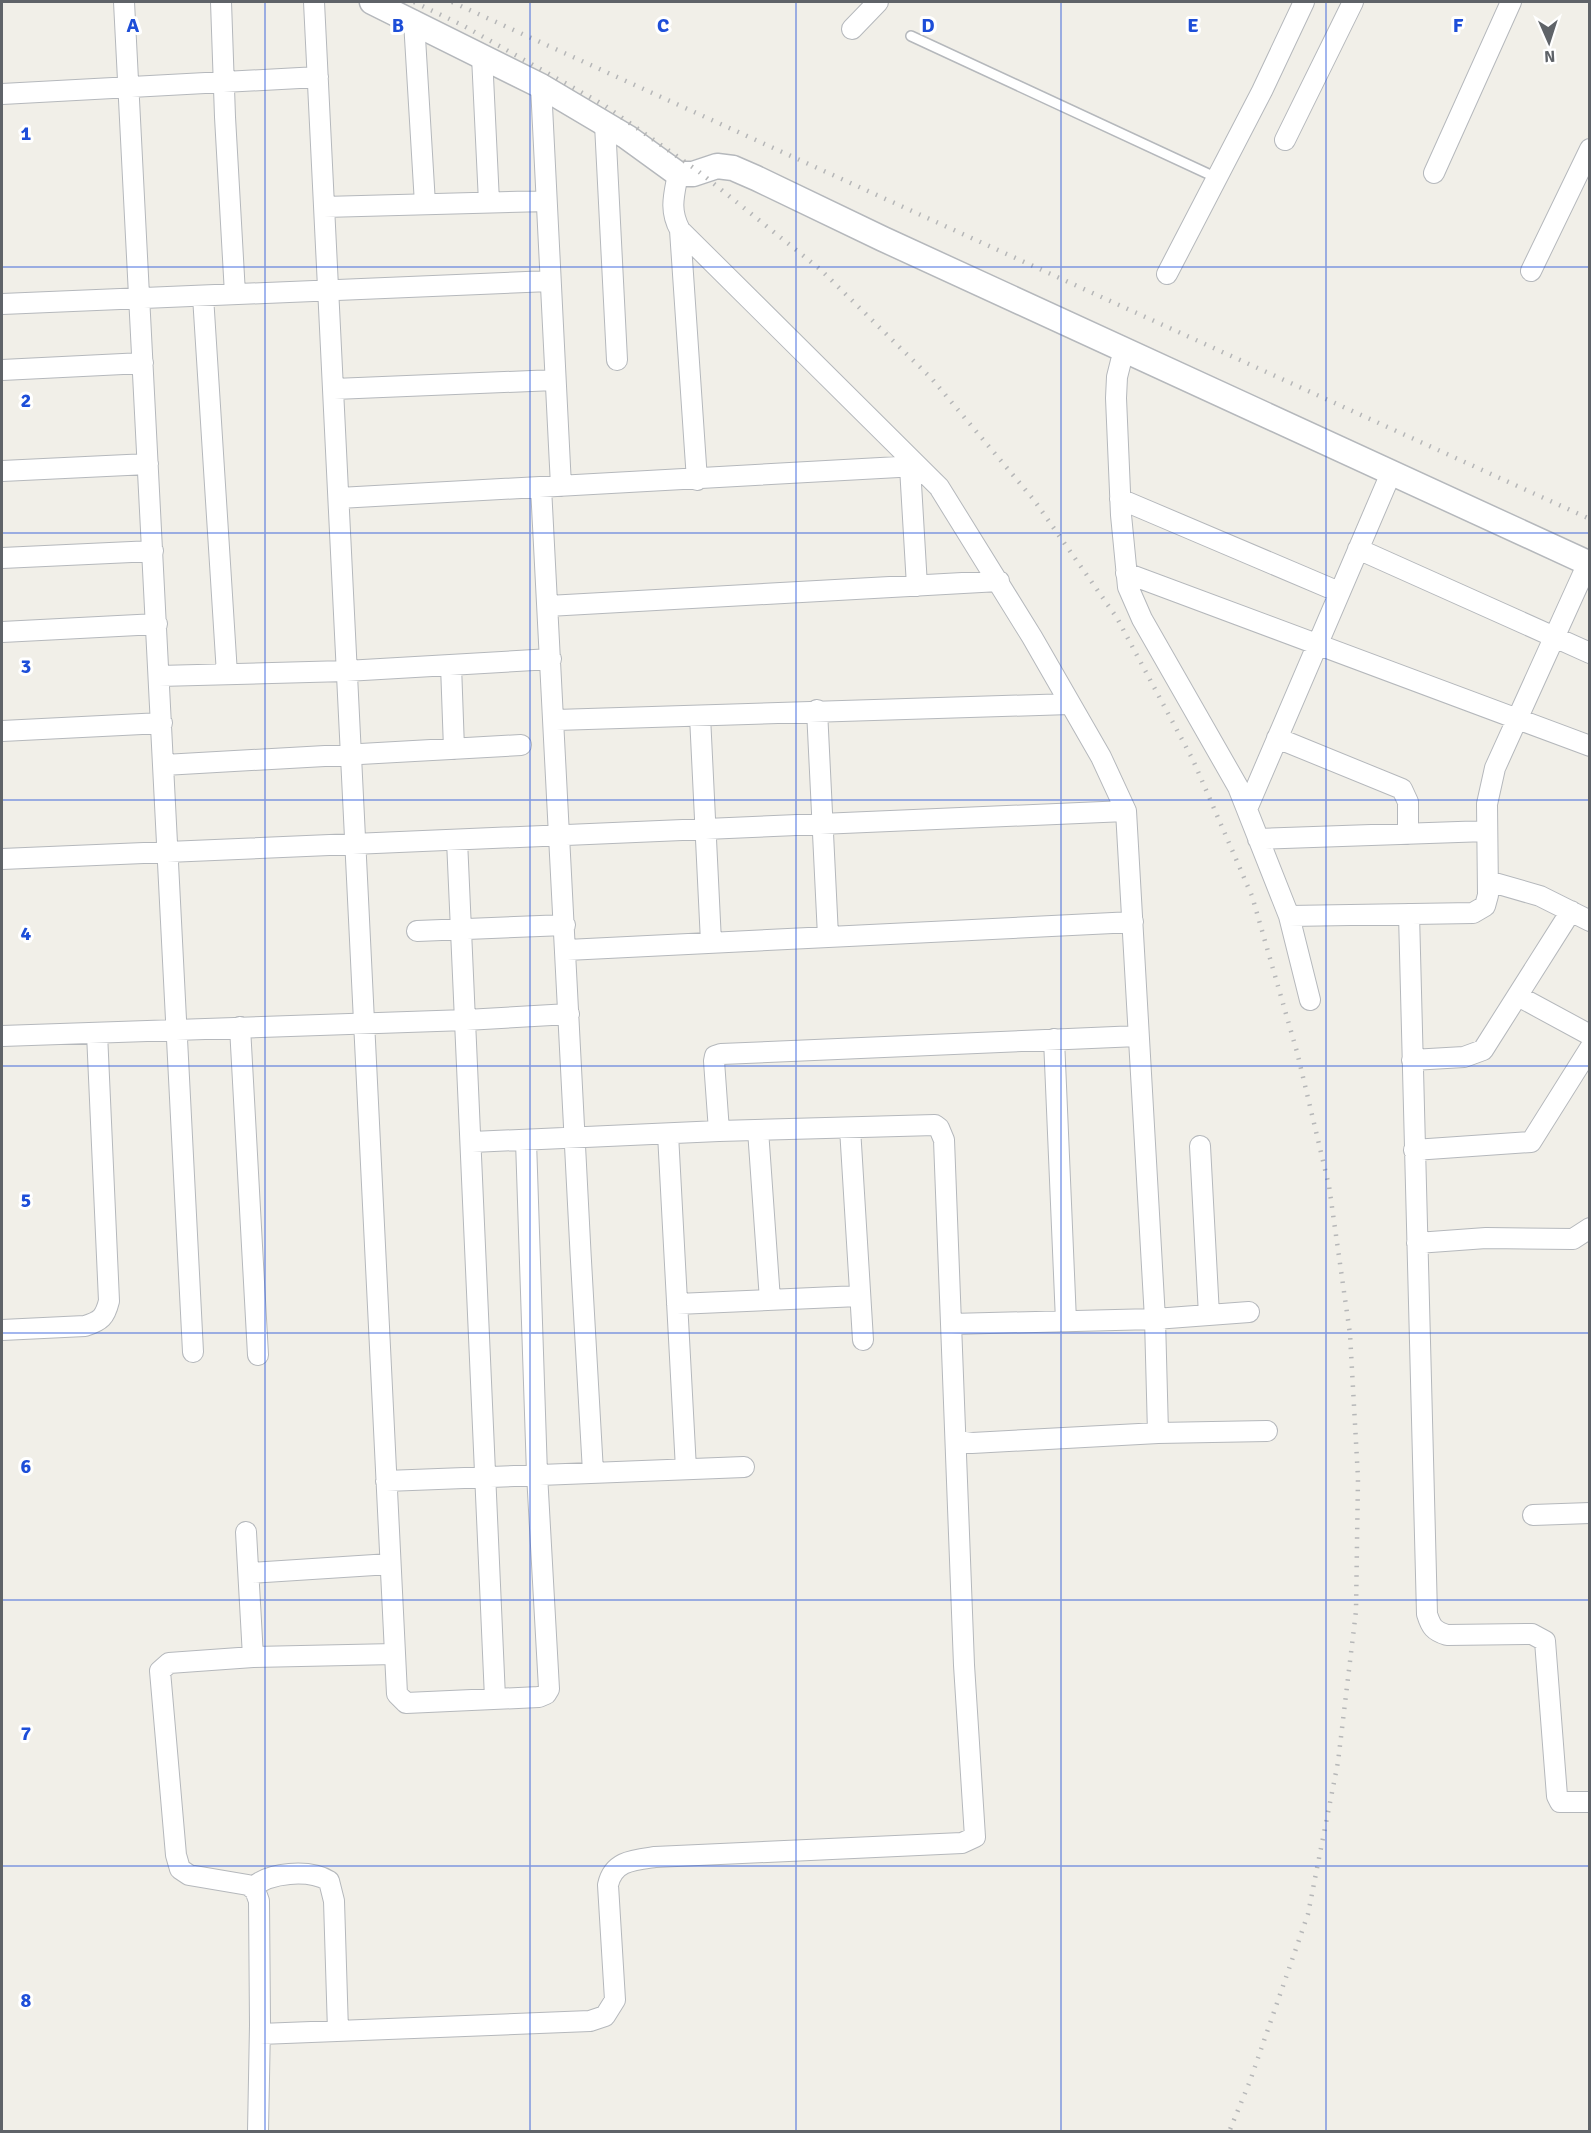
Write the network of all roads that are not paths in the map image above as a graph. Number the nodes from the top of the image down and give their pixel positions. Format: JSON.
{"nodes":[{"id":1,"x":124,"y":2,"type":"edge"},
{"id":2,"x":221,"y":2,"type":"edge"},
{"id":3,"x":314,"y":2,"type":"edge"},
{"id":4,"x":372,"y":2,"type":"edge"},
{"id":5,"x":878,"y":2,"type":"edge"},
{"id":6,"x":1304,"y":2,"type":"edge"},
{"id":7,"x":1353,"y":2,"type":"edge"},
{"id":8,"x":1511,"y":2,"type":"edge"},
{"id":9,"x":414,"y":21,"type":"junction"},
{"id":10,"x":852,"y":29,"type":"dead end"},
{"id":11,"x":911,"y":36,"type":"dead end"},
{"id":12,"x":482,"y":56,"type":"junction"},
{"id":13,"x":318,"y":77,"type":"junction"},
{"id":14,"x":224,"y":82,"type":"junction"},
{"id":15,"x":541,"y":86,"type":"junction"},
{"id":16,"x":129,"y":87,"type":"junction"},
{"id":17,"x":2,"y":94,"type":"edge"},
{"id":18,"x":605,"y":124,"type":"junction"},
{"id":19,"x":1285,"y":140,"type":"dead end"},
{"id":20,"x":1590,"y":149,"type":"edge"},
{"id":21,"x":1434,"y":173,"type":"dead end"},
{"id":22,"x":678,"y":174,"type":"junction"},
{"id":23,"x":1217,"y":178,"type":"junction"},
{"id":24,"x":546,"y":201,"type":"junction"},
{"id":25,"x":489,"y":202,"type":"junction"},
{"id":26,"x":425,"y":204,"type":"junction"},
{"id":27,"x":324,"y":207,"type":"junction"},
{"id":28,"x":680,"y":230,"type":"junction"},
{"id":29,"x":1531,"y":271,"type":"dead end"},
{"id":30,"x":1167,"y":274,"type":"dead end"},
{"id":31,"x":550,"y":281,"type":"junction"},
{"id":32,"x":329,"y":290,"type":"junction"},
{"id":33,"x":235,"y":294,"type":"junction"},
{"id":34,"x":203,"y":296,"type":"junction"},
{"id":35,"x":140,"y":299,"type":"junction"},
{"id":36,"x":2,"y":304,"type":"edge"},
{"id":37,"x":1129,"y":351,"type":"junction"},
{"id":38,"x":617,"y":360,"type":"dead end"},
{"id":39,"x":143,"y":363,"type":"junction"},
{"id":40,"x":2,"y":370,"type":"edge"},
{"id":41,"x":555,"y":380,"type":"junction"},
{"id":42,"x":334,"y":389,"type":"junction"},
{"id":43,"x":148,"y":464,"type":"junction"},
{"id":44,"x":914,"y":466,"type":"junction"},
{"id":45,"x":2,"y":471,"type":"edge"},
{"id":46,"x":1390,"y":473,"type":"junction"},
{"id":47,"x":697,"y":480,"type":"junction"},
{"id":48,"x":551,"y":487,"type":"junction"},
{"id":49,"x":339,"y":498,"type":"junction"},
{"id":50,"x":1120,"y":499,"type":"junction"},
{"id":51,"x":1358,"y":549,"type":"junction"},
{"id":52,"x":153,"y":551,"type":"junction"},
{"id":53,"x":2,"y":558,"type":"edge"},
{"id":54,"x":1589,"y":563,"type":"edge"},
{"id":55,"x":1126,"y":573,"type":"junction"},
{"id":56,"x":999,"y":581,"type":"junction"},
{"id":57,"x":916,"y":586,"type":"junction"},
{"id":58,"x":1339,"y":592,"type":"junction"},
{"id":59,"x":548,"y":606,"type":"junction"},
{"id":60,"x":157,"y":624,"type":"junction"},
{"id":61,"x":2,"y":632,"type":"edge"},
{"id":62,"x":1554,"y":637,"type":"junction"},
{"id":63,"x":1317,"y":645,"type":"junction"},
{"id":64,"x":1590,"y":652,"type":"edge"},
{"id":65,"x":551,"y":659,"type":"junction"},
{"id":66,"x":451,"y":665,"type":"junction"},
{"id":67,"x":346,"y":671,"type":"junction"},
{"id":68,"x":227,"y":674,"type":"junction"},
{"id":69,"x":159,"y":676,"type":"junction"},
{"id":70,"x":1070,"y":704,"type":"junction"},
{"id":71,"x":817,"y":710,"type":"junction"},
{"id":72,"x":700,"y":716,"type":"junction"},
{"id":73,"x":556,"y":720,"type":"junction"},
{"id":74,"x":1517,"y":720,"type":"junction"},
{"id":75,"x":162,"y":723,"type":"junction"},
{"id":76,"x":2,"y":731,"type":"edge"},
{"id":77,"x":1277,"y":738,"type":"junction"},
{"id":78,"x":521,"y":745,"type":"dead end"},
{"id":79,"x":1590,"y":746,"type":"edge"},
{"id":80,"x":454,"y":749,"type":"junction"},
{"id":81,"x":350,"y":755,"type":"junction"},
{"id":82,"x":164,"y":765,"type":"junction"},
{"id":83,"x":1126,"y":810,"type":"junction"},
{"id":84,"x":1247,"y":810,"type":"junction"},
{"id":85,"x":824,"y":826,"type":"junction"},
{"id":86,"x":705,"y":831,"type":"junction"},
{"id":87,"x":1487,"y":831,"type":"junction"},
{"id":88,"x":1408,"y":834,"type":"junction"},
{"id":89,"x":560,"y":836,"type":"junction"},
{"id":90,"x":1258,"y":839,"type":"junction"},
{"id":91,"x":457,"y":840,"type":"junction"},
{"id":92,"x":357,"y":843,"type":"junction"},
{"id":93,"x":168,"y":851,"type":"junction"},
{"id":94,"x":2,"y":859,"type":"edge"},
{"id":95,"x":1488,"y":881,"type":"junction"},
{"id":96,"x":1571,"y":911,"type":"junction"},
{"id":97,"x":1409,"y":915,"type":"junction"},
{"id":98,"x":1288,"y":916,"type":"junction"},
{"id":99,"x":1590,"y":921,"type":"edge"},
{"id":100,"x":1133,"y":922,"type":"junction"},
{"id":101,"x":565,"y":925,"type":"junction"},
{"id":102,"x":462,"y":929,"type":"junction"},
{"id":103,"x":417,"y":931,"type":"dead end"},
{"id":104,"x":828,"y":936,"type":"junction"},
{"id":105,"x":711,"y":942,"type":"junction"},
{"id":106,"x":567,"y":950,"type":"junction"},
{"id":107,"x":1518,"y":996,"type":"junction"},
{"id":108,"x":1310,"y":1000,"type":"dead end"},
{"id":109,"x":569,"y":1014,"type":"junction"},
{"id":110,"x":466,"y":1020,"type":"junction"},
{"id":111,"x":365,"y":1023,"type":"junction"},
{"id":112,"x":240,"y":1027,"type":"junction"},
{"id":113,"x":175,"y":1030,"type":"junction"},
{"id":114,"x":97,"y":1033,"type":"junction"},
{"id":115,"x":1590,"y":1035,"type":"edge"},
{"id":116,"x":2,"y":1036,"type":"edge"},
{"id":117,"x":1138,"y":1036,"type":"junction"},
{"id":118,"x":1054,"y":1039,"type":"junction"},
{"id":119,"x":1590,"y":1048,"type":"edge"},
{"id":120,"x":1412,"y":1060,"type":"junction"},
{"id":121,"x":850,"y":1128,"type":"junction"},
{"id":122,"x":758,"y":1130,"type":"junction"},
{"id":123,"x":719,"y":1131,"type":"junction"},
{"id":124,"x":668,"y":1134,"type":"junction"},
{"id":125,"x":573,"y":1139,"type":"junction"},
{"id":126,"x":526,"y":1141,"type":"junction"},
{"id":127,"x":472,"y":1142,"type":"junction"},
{"id":128,"x":1200,"y":1146,"type":"dead end"},
{"id":129,"x":1414,"y":1150,"type":"junction"},
{"id":130,"x":1590,"y":1228,"type":"edge"},
{"id":131,"x":1417,"y":1243,"type":"junction"},
{"id":132,"x":859,"y":1296,"type":"junction"},
{"id":133,"x":770,"y":1300,"type":"junction"},
{"id":134,"x":677,"y":1304,"type":"junction"},
{"id":135,"x":1249,"y":1312,"type":"dead end"},
{"id":136,"x":1209,"y":1315,"type":"junction"},
{"id":137,"x":1155,"y":1318,"type":"junction"},
{"id":138,"x":1066,"y":1321,"type":"junction"},
{"id":139,"x":951,"y":1324,"type":"junction"},
{"id":140,"x":2,"y":1330,"type":"edge"},
{"id":141,"x":862,"y":1340,"type":"dead end"},
{"id":142,"x":193,"y":1352,"type":"dead end"},
{"id":143,"x":258,"y":1355,"type":"dead end"},
{"id":144,"x":1268,"y":1431,"type":"dead end"},
{"id":145,"x":1158,"y":1433,"type":"junction"},
{"id":146,"x":957,"y":1440,"type":"junction"},
{"id":147,"x":744,"y":1467,"type":"dead end"},
{"id":148,"x":686,"y":1469,"type":"junction"},
{"id":149,"x":593,"y":1472,"type":"junction"},
{"id":150,"x":537,"y":1473,"type":"junction"},
{"id":151,"x":486,"y":1475,"type":"junction"},
{"id":152,"x":386,"y":1480,"type":"junction"},
{"id":153,"x":1590,"y":1513,"type":"edge"},
{"id":154,"x":1533,"y":1515,"type":"dead end"},
{"id":155,"x":246,"y":1532,"type":"dead end"},
{"id":156,"x":390,"y":1564,"type":"junction"},
{"id":157,"x":249,"y":1573,"type":"junction"},
{"id":158,"x":395,"y":1653,"type":"junction"},
{"id":159,"x":253,"y":1657,"type":"junction"},
{"id":160,"x":495,"y":1698,"type":"junction"},
{"id":161,"x":1590,"y":1802,"type":"edge"},
{"id":162,"x":252,"y":1888,"type":"junction"},
{"id":163,"x":338,"y":2031,"type":"junction"},
{"id":164,"x":260,"y":2034,"type":"junction"},
{"id":165,"x":258,"y":2132,"type":"edge"}],
"edges":[{"from":1,"to":16,"type":"street"},
{"from":2,"to":14,"type":"street"},
{"from":3,"to":13,"type":"street"},
{"from":4,"to":9,"type":"street"},
{"from":5,"to":10,"type":"street"},
{"from":6,"to":23,"type":"street"},
{"from":7,"to":19,"type":"street"},
{"from":8,"to":21,"type":"street"},
{"from":9,"to":12,"type":"street"},
{"from":9,"to":26,"type":"street"},
{"from":11,"to":23,"type":"lane"},
{"from":12,"to":15,"type":"street"},
{"from":12,"to":25,"type":"street"},
{"from":13,"to":14,"type":"street"},
{"from":13,"to":27,"type":"street"},
{"from":14,"to":16,"type":"street"},
{"from":14,"to":33,"type":"street"},
{"from":15,"to":18,"type":"street"},
{"from":15,"to":24,"type":"street"},
{"from":16,"to":17,"type":"street"},
{"from":16,"to":35,"type":"street"},
{"from":18,"to":22,"type":"street"},
{"from":18,"to":38,"type":"street"},
{"from":20,"to":29,"type":"street"},
{"from":22,"to":28,"type":"street"},
{"from":22,"to":37,"type":"street"},
{"from":23,"to":30,"type":"street"},
{"from":24,"to":25,"type":"street"},
{"from":24,"to":31,"type":"street"},
{"from":25,"to":26,"type":"street"},
{"from":26,"to":27,"type":"street"},
{"from":27,"to":32,"type":"street"},
{"from":28,"to":44,"type":"street"},
{"from":28,"to":47,"type":"street"},
{"from":31,"to":32,"type":"street"},
{"from":31,"to":41,"type":"street"},
{"from":32,"to":33,"type":"street"},
{"from":32,"to":42,"type":"street"},
{"from":33,"to":34,"type":"street"},
{"from":34,"to":35,"type":"street"},
{"from":34,"to":68,"type":"street"},
{"from":35,"to":36,"type":"street"},
{"from":35,"to":39,"type":"street"},
{"from":37,"to":46,"type":"street"},
{"from":37,"to":50,"type":"street"},
{"from":39,"to":40,"type":"street"},
{"from":39,"to":43,"type":"street"},
{"from":41,"to":42,"type":"street"},
{"from":41,"to":48,"type":"street"},
{"from":42,"to":49,"type":"street"},
{"from":43,"to":45,"type":"street"},
{"from":43,"to":52,"type":"street"},
{"from":44,"to":47,"type":"street"},
{"from":44,"to":56,"type":"street"},
{"from":44,"to":57,"type":"street"},
{"from":46,"to":51,"type":"street"},
{"from":46,"to":54,"type":"street"},
{"from":47,"to":48,"type":"street"},
{"from":48,"to":49,"type":"street"},
{"from":48,"to":59,"type":"street"},
{"from":49,"to":67,"type":"street"},
{"from":50,"to":55,"type":"street"},
{"from":50,"to":58,"type":"street"},
{"from":51,"to":58,"type":"street"},
{"from":51,"to":62,"type":"street"},
{"from":52,"to":53,"type":"street"},
{"from":52,"to":60,"type":"street"},
{"from":54,"to":62,"type":"street"},
{"from":55,"to":63,"type":"street"},
{"from":55,"to":84,"type":"street"},
{"from":56,"to":57,"type":"street"},
{"from":56,"to":70,"type":"street"},
{"from":57,"to":59,"type":"street"},
{"from":58,"to":63,"type":"street"},
{"from":59,"to":65,"type":"street"},
{"from":60,"to":61,"type":"street"},
{"from":60,"to":69,"type":"street"},
{"from":62,"to":64,"type":"street"},
{"from":62,"to":74,"type":"street"},
{"from":63,"to":74,"type":"street"},
{"from":63,"to":77,"type":"street"},
{"from":65,"to":66,"type":"street"},
{"from":65,"to":73,"type":"street"},
{"from":66,"to":67,"type":"street"},
{"from":66,"to":80,"type":"street"},
{"from":67,"to":68,"type":"street"},
{"from":67,"to":81,"type":"street"},
{"from":68,"to":69,"type":"street"},
{"from":69,"to":75,"type":"street"},
{"from":70,"to":71,"type":"street"},
{"from":70,"to":83,"type":"street"},
{"from":71,"to":72,"type":"street"},
{"from":71,"to":85,"type":"street"},
{"from":72,"to":73,"type":"street"},
{"from":72,"to":86,"type":"street"},
{"from":73,"to":89,"type":"street"},
{"from":74,"to":79,"type":"street"},
{"from":74,"to":87,"type":"street"},
{"from":75,"to":76,"type":"street"},
{"from":75,"to":82,"type":"street"},
{"from":77,"to":84,"type":"street"},
{"from":77,"to":88,"type":"street"},
{"from":78,"to":80,"type":"street"},
{"from":80,"to":81,"type":"street"},
{"from":81,"to":82,"type":"street"},
{"from":81,"to":92,"type":"street"},
{"from":82,"to":93,"type":"street"},
{"from":83,"to":85,"type":"street"},
{"from":83,"to":100,"type":"street"},
{"from":84,"to":90,"type":"street"},
{"from":85,"to":86,"type":"street"},
{"from":85,"to":104,"type":"street"},
{"from":86,"to":89,"type":"street"},
{"from":86,"to":105,"type":"street"},
{"from":87,"to":88,"type":"street"},
{"from":87,"to":95,"type":"street"},
{"from":88,"to":90,"type":"street"},
{"from":89,"to":91,"type":"street"},
{"from":89,"to":101,"type":"street"},
{"from":90,"to":98,"type":"street"},
{"from":91,"to":92,"type":"street"},
{"from":91,"to":102,"type":"street"},
{"from":92,"to":93,"type":"street"},
{"from":92,"to":111,"type":"street"},
{"from":93,"to":94,"type":"street"},
{"from":93,"to":113,"type":"street"},
{"from":95,"to":96,"type":"street"},
{"from":95,"to":97,"type":"street"},
{"from":96,"to":99,"type":"street"},
{"from":96,"to":107,"type":"street"},
{"from":97,"to":98,"type":"street"},
{"from":97,"to":120,"type":"street"},
{"from":98,"to":108,"type":"street"},
{"from":100,"to":104,"type":"street"},
{"from":100,"to":117,"type":"street"},
{"from":101,"to":102,"type":"street"},
{"from":101,"to":106,"type":"street"},
{"from":102,"to":103,"type":"street"},
{"from":102,"to":110,"type":"street"},
{"from":104,"to":105,"type":"street"},
{"from":105,"to":106,"type":"street"},
{"from":106,"to":109,"type":"street"},
{"from":107,"to":115,"type":"street"},
{"from":107,"to":120,"type":"street"},
{"from":109,"to":110,"type":"street"},
{"from":109,"to":125,"type":"street"},
{"from":110,"to":111,"type":"street"},
{"from":110,"to":127,"type":"street"},
{"from":111,"to":112,"type":"street"},
{"from":111,"to":152,"type":"street"},
{"from":112,"to":113,"type":"street"},
{"from":112,"to":143,"type":"street"},
{"from":113,"to":114,"type":"street"},
{"from":113,"to":142,"type":"street"},
{"from":114,"to":116,"type":"street"},
{"from":114,"to":140,"type":"street"},
{"from":117,"to":118,"type":"street"},
{"from":117,"to":137,"type":"street"},
{"from":118,"to":123,"type":"street"},
{"from":118,"to":138,"type":"street"},
{"from":119,"to":129,"type":"street"},
{"from":120,"to":129,"type":"street"},
{"from":121,"to":122,"type":"street"},
{"from":121,"to":132,"type":"street"},
{"from":121,"to":139,"type":"street"},
{"from":122,"to":123,"type":"street"},
{"from":122,"to":133,"type":"street"},
{"from":123,"to":124,"type":"street"},
{"from":124,"to":125,"type":"street"},
{"from":124,"to":134,"type":"street"},
{"from":125,"to":126,"type":"street"},
{"from":125,"to":149,"type":"street"},
{"from":126,"to":127,"type":"street"},
{"from":126,"to":150,"type":"street"},
{"from":127,"to":151,"type":"street"},
{"from":128,"to":136,"type":"street"},
{"from":129,"to":131,"type":"street"},
{"from":130,"to":131,"type":"street"},
{"from":131,"to":161,"type":"street"},
{"from":132,"to":133,"type":"street"},
{"from":132,"to":141,"type":"street"},
{"from":133,"to":134,"type":"street"},
{"from":134,"to":148,"type":"street"},
{"from":135,"to":136,"type":"street"},
{"from":136,"to":137,"type":"street"},
{"from":137,"to":138,"type":"street"},
{"from":137,"to":145,"type":"street"},
{"from":138,"to":139,"type":"street"},
{"from":139,"to":146,"type":"street"},
{"from":144,"to":145,"type":"street"},
{"from":145,"to":146,"type":"street"},
{"from":146,"to":163,"type":"street"},
{"from":147,"to":148,"type":"street"},
{"from":148,"to":149,"type":"street"},
{"from":149,"to":150,"type":"street"},
{"from":150,"to":151,"type":"street"},
{"from":150,"to":160,"type":"street"},
{"from":151,"to":152,"type":"street"},
{"from":151,"to":160,"type":"street"},
{"from":152,"to":156,"type":"street"},
{"from":153,"to":154,"type":"street"},
{"from":155,"to":157,"type":"street"},
{"from":156,"to":157,"type":"street"},
{"from":156,"to":158,"type":"street"},
{"from":157,"to":159,"type":"street"},
{"from":158,"to":159,"type":"street"},
{"from":158,"to":160,"type":"street"},
{"from":159,"to":162,"type":"street"},
{"from":162,"to":163,"type":"street"},
{"from":162,"to":164,"type":"street"},
{"from":163,"to":164,"type":"street"},
{"from":164,"to":165,"type":"street"}]}
